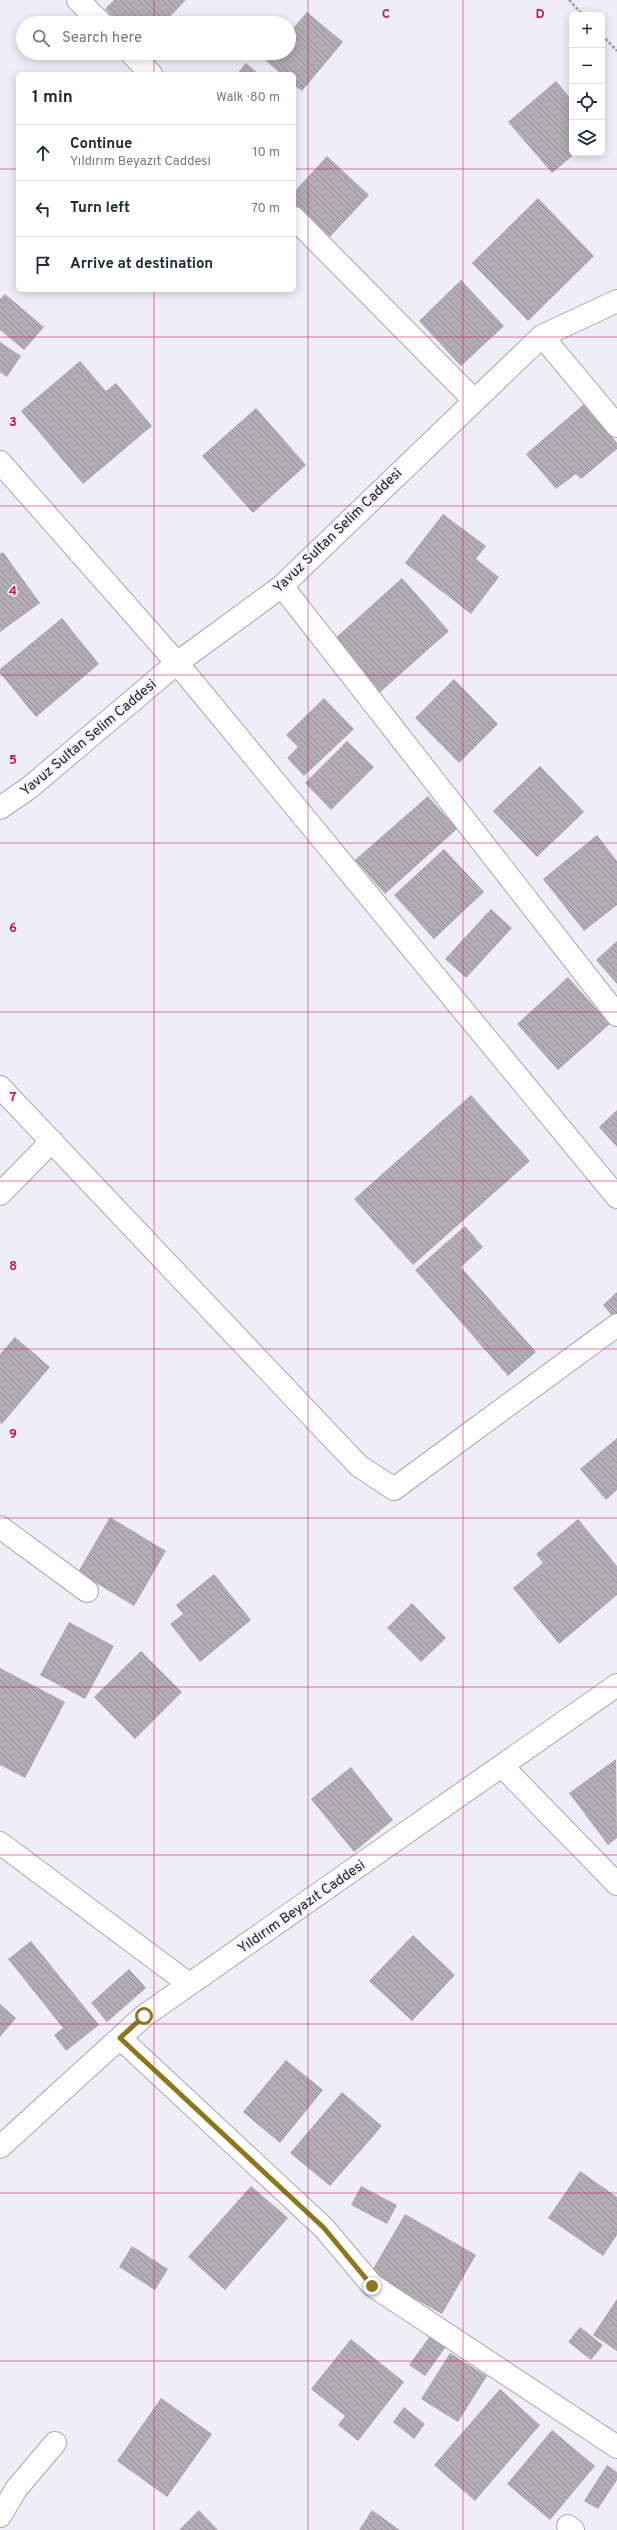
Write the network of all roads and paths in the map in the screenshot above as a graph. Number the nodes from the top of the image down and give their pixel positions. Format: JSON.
{"nodes":[{"id":1,"x":78,"y":0,"type":"edge"},
{"id":2,"x":569,"y":0,"type":"edge"},
{"id":3,"x":580,"y":12,"type":"edge"},
{"id":4,"x":94,"y":16,"type":"edge"},
{"id":5,"x":605,"y":38,"type":"edge"},
{"id":6,"x":617,"y":51,"type":"edge"},
{"id":7,"x":137,"y":60,"type":"edge"},
{"id":8,"x":149,"y":72,"type":"edge"},
{"id":9,"x":296,"y":220,"type":"edge"},
{"id":10,"x":617,"y":300,"type":"edge"},
{"id":11,"x":542,"y":336,"type":"junction"},
{"id":12,"x":473,"y":400,"type":"junction"},
{"id":13,"x":617,"y":426,"type":"edge"},
{"id":14,"x":0,"y":462,"type":"edge"},
{"id":15,"x":282,"y":586,"type":"junction"},
{"id":16,"x":177,"y":663,"type":"junction"},
{"id":17,"x":0,"y":808,"type":"edge"},
{"id":18,"x":617,"y":1015,"type":"edge"},
{"id":19,"x":0,"y":1087,"type":"edge"},
{"id":20,"x":52,"y":1141,"type":"junction"},
{"id":21,"x":0,"y":1194,"type":"edge"},
{"id":22,"x":617,"y":1197,"type":"edge"},
{"id":23,"x":617,"y":1325,"type":"edge"},
{"id":24,"x":0,"y":1526,"type":"edge"},
{"id":25,"x":87,"y":1591,"type":"dead end"},
{"id":26,"x":617,"y":1685,"type":"edge"},
{"id":27,"x":502,"y":1766,"type":"junction"},
{"id":28,"x":0,"y":1843,"type":"edge"},
{"id":29,"x":617,"y":1884,"type":"edge"},
{"id":30,"x":189,"y":1984,"type":"junction"},
{"id":31,"x":120,"y":2038,"type":"junction"},
{"id":32,"x":0,"y":2147,"type":"edge"},
{"id":33,"x":55,"y":2443,"type":"dead end"},
{"id":34,"x":617,"y":2447,"type":"edge"},
{"id":35,"x":0,"y":2516,"type":"edge"}],
"edges":[{"from":1,"to":4,"type":"street"},
{"from":2,"to":3,"type":"path"},
{"from":5,"to":6,"type":"path"},
{"from":7,"to":8,"type":"street"},
{"from":9,"to":12,"type":"street"},
{"from":10,"to":11,"type":"street","name":"Yavuz Sultan Selim Caddesi"},
{"from":11,"to":12,"type":"street","name":"Yavuz Sultan Selim Caddesi"},
{"from":11,"to":13,"type":"street"},
{"from":12,"to":15,"type":"street","name":"Yavuz Sultan Selim Caddesi"},
{"from":14,"to":16,"type":"street"},
{"from":15,"to":16,"type":"street","name":"Yavuz Sultan Selim Caddesi"},
{"from":15,"to":18,"type":"street"},
{"from":16,"to":17,"type":"street","name":"Yavuz Sultan Selim Caddesi"},
{"from":16,"to":22,"type":"street"},
{"from":19,"to":20,"type":"street"},
{"from":20,"to":21,"type":"street"},
{"from":20,"to":23,"type":"street"},
{"from":24,"to":25,"type":"street"},
{"from":26,"to":27,"type":"street","name":"Yıldırım Beyazıt Caddesi"},
{"from":27,"to":29,"type":"street"},
{"from":27,"to":30,"type":"street","name":"Yıldırım Beyazıt Caddesi"},
{"from":28,"to":30,"type":"street"},
{"from":30,"to":31,"type":"street","name":"Yıldırım Beyazıt Caddesi"},
{"from":31,"to":32,"type":"street","name":"Yıldırım Beyazıt Caddesi"},
{"from":31,"to":34,"type":"street"},
{"from":33,"to":35,"type":"street"}]}
